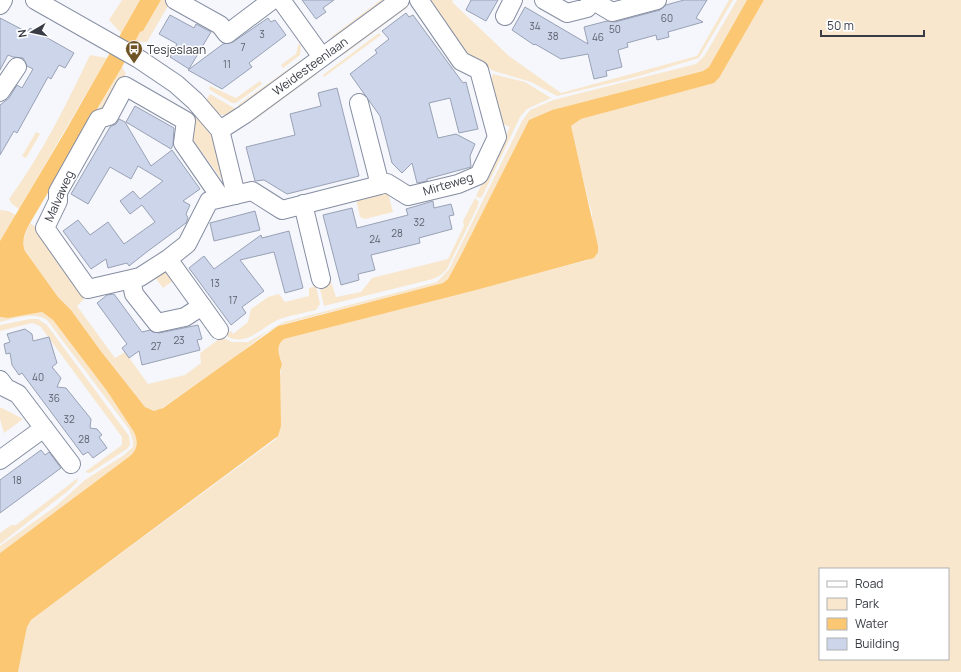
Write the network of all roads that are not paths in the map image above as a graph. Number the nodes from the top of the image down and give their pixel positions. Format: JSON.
{"nodes":[{"id":1,"x":3,"y":0,"type":"edge"},
{"id":2,"x":35,"y":0,"type":"edge"},
{"id":3,"x":174,"y":0,"type":"edge"},
{"id":4,"x":272,"y":0,"type":"edge"},
{"id":5,"x":281,"y":0,"type":"edge"},
{"id":6,"x":400,"y":0,"type":"edge"},
{"id":7,"x":419,"y":0,"type":"edge"},
{"id":8,"x":514,"y":0,"type":"edge"},
{"id":9,"x":544,"y":0,"type":"edge"},
{"id":10,"x":592,"y":0,"type":"edge"},
{"id":11,"x":657,"y":0,"type":"edge"},
{"id":12,"x":0,"y":5,"type":"edge"},
{"id":13,"x":505,"y":16,"type":"dead end"},
{"id":14,"x":322,"y":57,"type":"junction"},
{"id":15,"x":17,"y":67,"type":"dead end"},
{"id":16,"x":0,"y":92,"type":"edge"},
{"id":17,"x":359,"y":103,"type":"dead end"},
{"id":18,"x":220,"y":130,"type":"junction"},
{"id":19,"x":380,"y":185,"type":"junction"},
{"id":20,"x":228,"y":196,"type":"junction"},
{"id":21,"x":303,"y":204,"type":"junction"},
{"id":22,"x":168,"y":259,"type":"junction"},
{"id":23,"x":321,"y":278,"type":"dead end"},
{"id":24,"x":131,"y":279,"type":"junction"},
{"id":25,"x":202,"y":306,"type":"junction"},
{"id":26,"x":219,"y":330,"type":"dead end"},
{"id":27,"x":0,"y":380,"type":"edge"},
{"id":28,"x":44,"y":428,"type":"junction"},
{"id":29,"x":0,"y":460,"type":"edge"},
{"id":30,"x":71,"y":464,"type":"dead end"}],
"edges":[{"from":1,"to":12,"type":"street"},
{"from":2,"to":18,"type":"street"},
{"from":3,"to":4,"type":"street"},
{"from":5,"to":14,"type":"street"},
{"from":6,"to":14,"type":"street","name":"Weidesteenlaan"},
{"from":7,"to":19,"type":"street","name":"Mirteweg"},
{"from":8,"to":13,"type":"street"},
{"from":9,"to":10,"type":"street"},
{"from":10,"to":11,"type":"street"},
{"from":14,"to":18,"type":"street","name":"Weidesteenlaan"},
{"from":15,"to":16,"type":"street"},
{"from":17,"to":19,"type":"street"},
{"from":18,"to":20,"type":"street"},
{"from":19,"to":21,"type":"street","name":"Mirteweg"},
{"from":20,"to":21,"type":"street","name":"Mirteweg"},
{"from":20,"to":22,"type":"street","name":"Malvaweg"},
{"from":20,"to":24,"type":"street","name":"Malvaweg"},
{"from":21,"to":23,"type":"street"},
{"from":22,"to":24,"type":"street","name":"Malvaweg"},
{"from":22,"to":25,"type":"street"},
{"from":24,"to":25,"type":"street"},
{"from":25,"to":26,"type":"street"},
{"from":27,"to":28,"type":"street"},
{"from":28,"to":29,"type":"street"},
{"from":28,"to":30,"type":"street"}]}
